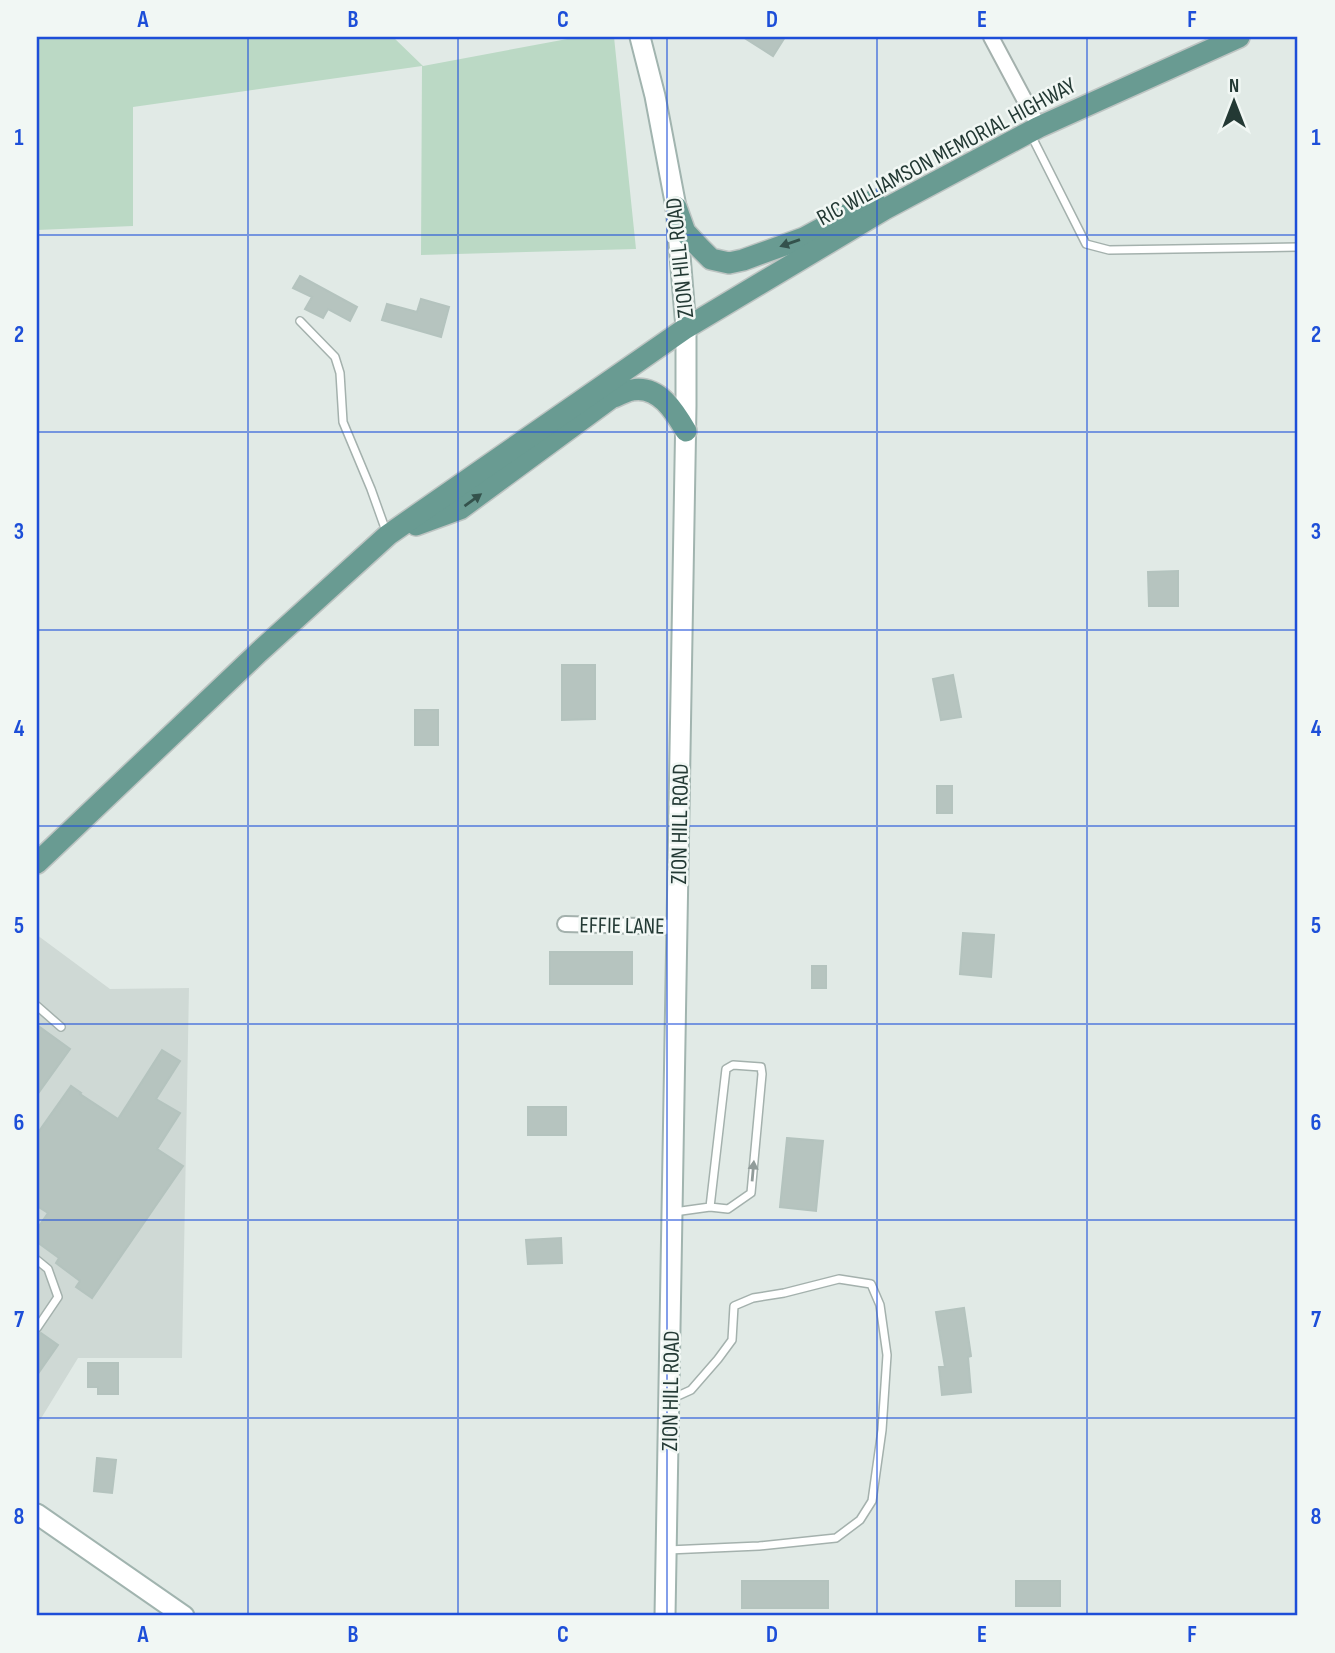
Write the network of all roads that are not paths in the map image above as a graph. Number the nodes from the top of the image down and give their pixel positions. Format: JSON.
{"nodes":[{"id":1,"x":640,"y":37,"type":"edge"},
{"id":2,"x":991,"y":37,"type":"edge"},
{"id":3,"x":1239,"y":37,"type":"edge"},
{"id":4,"x":1034,"y":130,"type":"junction"},
{"id":5,"x":676,"y":207,"type":"junction"},
{"id":6,"x":1298,"y":247,"type":"edge"},
{"id":7,"x":300,"y":321,"type":"dead end"},
{"id":8,"x":686,"y":328,"type":"junction"},
{"id":9,"x":686,"y":431,"type":"junction"},
{"id":10,"x":388,"y":535,"type":"junction"},
{"id":11,"x":37,"y":863,"type":"edge"},
{"id":12,"x":565,"y":924,"type":"dead end"},
{"id":13,"x":678,"y":927,"type":"junction"},
{"id":14,"x":37,"y":1006,"type":"edge"},
{"id":15,"x":61,"y":1027,"type":"dead end"},
{"id":16,"x":710,"y":1208,"type":"junction"},
{"id":17,"x":673,"y":1212,"type":"junction"},
{"id":18,"x":37,"y":1260,"type":"edge"},
{"id":19,"x":37,"y":1328,"type":"edge"},
{"id":20,"x":670,"y":1399,"type":"junction"},
{"id":21,"x":37,"y":1514,"type":"edge"},
{"id":22,"x":666,"y":1550,"type":"junction"},
{"id":23,"x":181,"y":1615,"type":"edge"},
{"id":24,"x":665,"y":1616,"type":"edge"}],
"edges":[{"from":1,"to":5,"type":"main road","name":"ZION HILL ROAD"},
{"from":2,"to":4,"type":"street"},
{"from":3,"to":4,"type":"main road","name":"RIC WILLIAMSON MEMORIAL HIGHWAY"},
{"from":4,"to":5,"type":"main road","one_way":true},
{"from":4,"to":6,"type":"lane"},
{"from":4,"to":8,"type":"main road","name":"RIC WILLIAMSON MEMORIAL HIGHWAY"},
{"from":5,"to":8,"type":"main road","name":"ZION HILL ROAD"},
{"from":7,"to":10,"type":"lane"},
{"from":8,"to":9,"type":"main road","name":"ZION HILL ROAD"},
{"from":8,"to":10,"type":"main road","name":"RIC WILLIAMSON MEMORIAL HIGHWAY"},
{"from":10,"to":9,"type":"main road","one_way":true},
{"from":9,"to":13,"type":"main road","name":"ZION HILL ROAD"},
{"from":10,"to":11,"type":"main road"},
{"from":12,"to":13,"type":"street","name":"EFFIE LANE"},
{"from":13,"to":17,"type":"main road","name":"ZION HILL ROAD"},
{"from":14,"to":15,"type":"lane"},
{"from":16,"to":16,"type":"lane","one_way":true},
{"from":16,"to":17,"type":"lane"},
{"from":17,"to":20,"type":"main road","name":"ZION HILL ROAD"},
{"from":18,"to":19,"type":"lane"},
{"from":20,"to":22,"type":"main road","name":"ZION HILL ROAD"},
{"from":20,"to":22,"type":"lane"},
{"from":21,"to":23,"type":"main road"},
{"from":22,"to":24,"type":"main road","name":"ZION HILL ROAD"}]}
